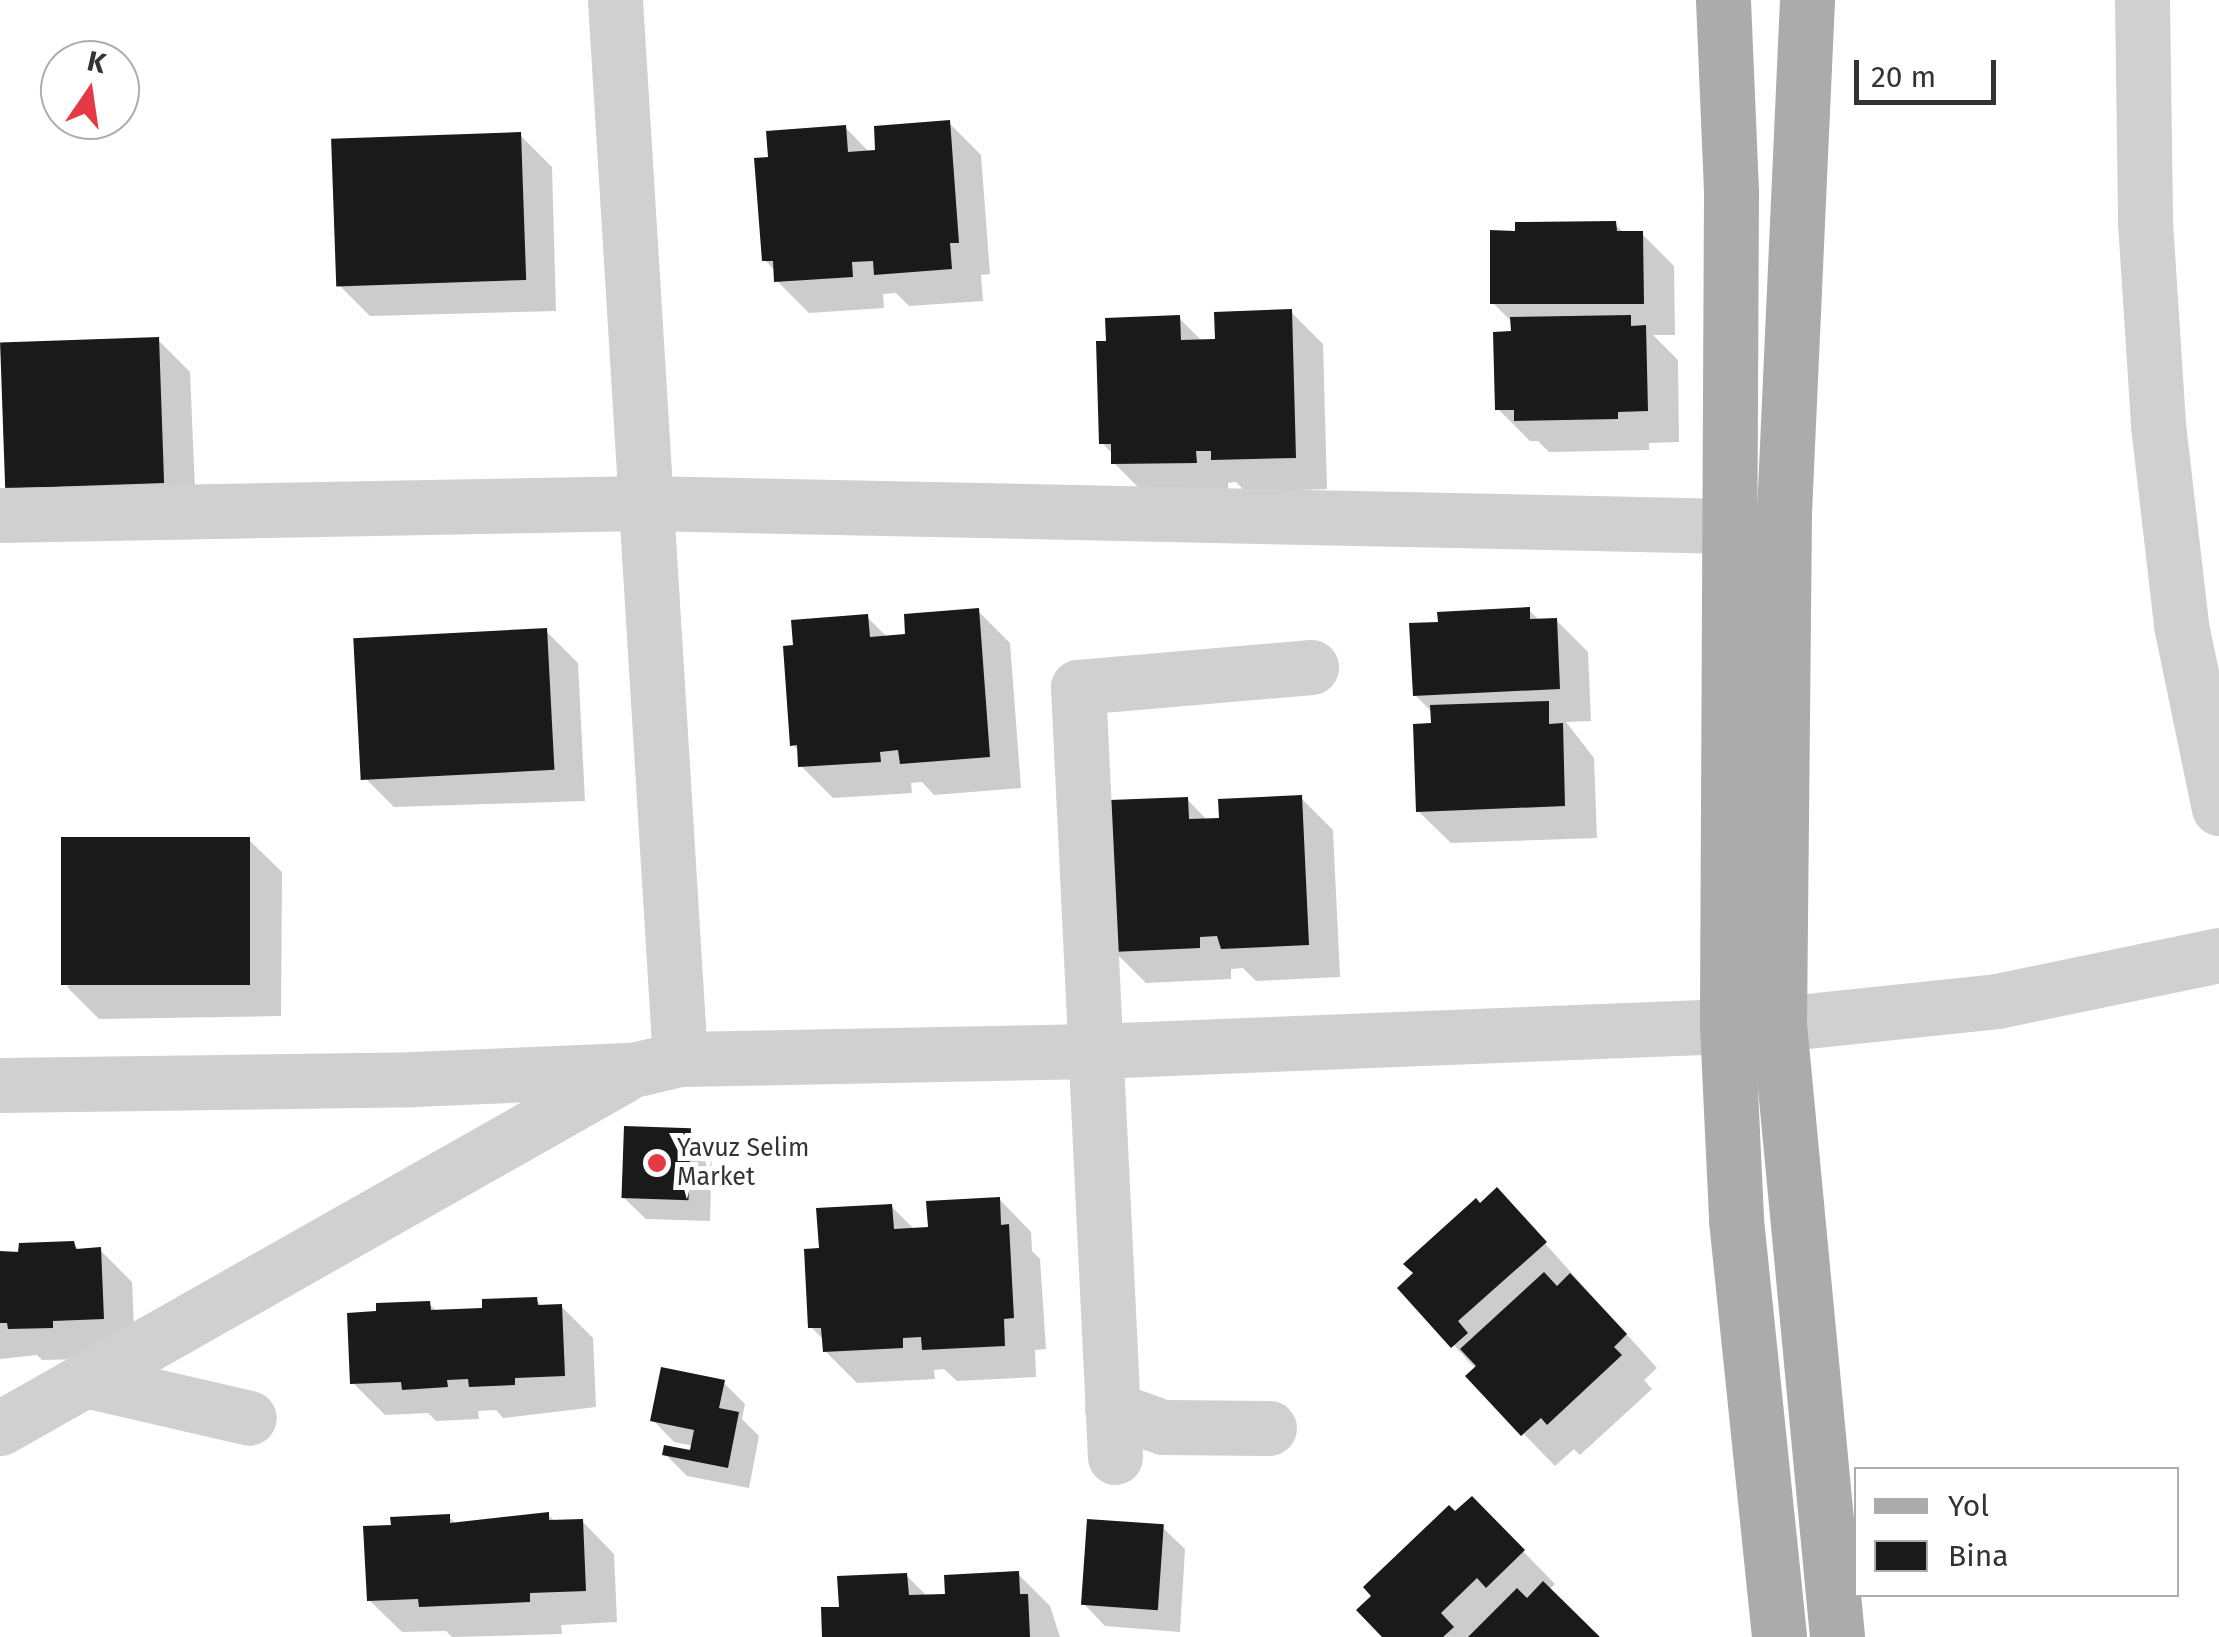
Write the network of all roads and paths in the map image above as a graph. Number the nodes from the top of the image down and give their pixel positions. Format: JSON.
{"nodes":[{"id":1,"x":614,"y":0,"type":"edge"},
{"id":2,"x":1723,"y":0,"type":"edge"},
{"id":3,"x":1807,"y":0,"type":"edge"},
{"id":4,"x":2142,"y":0,"type":"edge"},
{"id":5,"x":645,"y":502,"type":"junction"},
{"id":6,"x":0,"y":514,"type":"edge"},
{"id":7,"x":1727,"y":528,"type":"junction"},
{"id":8,"x":1784,"y":528,"type":"junction"},
{"id":9,"x":1311,"y":667,"type":"dead end"},
{"id":10,"x":2219,"y":808,"type":"edge"},
{"id":11,"x":2219,"y":955,"type":"edge"},
{"id":12,"x":1753,"y":1024,"type":"junction"},
{"id":13,"x":1094,"y":1052,"type":"junction"},
{"id":14,"x":656,"y":1064,"type":"junction"},
{"id":15,"x":0,"y":1084,"type":"edge"},
{"id":16,"x":85,"y":1380,"type":"junction"},
{"id":17,"x":248,"y":1418,"type":"dead end"},
{"id":18,"x":0,"y":1428,"type":"edge"},
{"id":19,"x":1269,"y":1428,"type":"dead end"},
{"id":20,"x":1779,"y":1637,"type":"edge"},
{"id":21,"x":1837,"y":1637,"type":"edge"}],
"edges":[{"from":1,"to":5,"type":"street"},
{"from":2,"to":7,"type":"main road"},
{"from":3,"to":8,"type":"main road"},
{"from":4,"to":10,"type":"street"},
{"from":5,"to":6,"type":"street"},
{"from":5,"to":7,"type":"street"},
{"from":5,"to":14,"type":"street"},
{"from":7,"to":8,"type":"street"},
{"from":7,"to":12,"type":"main road"},
{"from":8,"to":12,"type":"main road"},
{"from":9,"to":13,"type":"street"},
{"from":11,"to":12,"type":"street"},
{"from":12,"to":13,"type":"street"},
{"from":12,"to":20,"type":"main road"},
{"from":12,"to":21,"type":"main road"},
{"from":13,"to":14,"type":"street"},
{"from":13,"to":19,"type":"street"},
{"from":14,"to":15,"type":"street"},
{"from":14,"to":16,"type":"street"},
{"from":16,"to":17,"type":"street"},
{"from":16,"to":18,"type":"street"}]}
